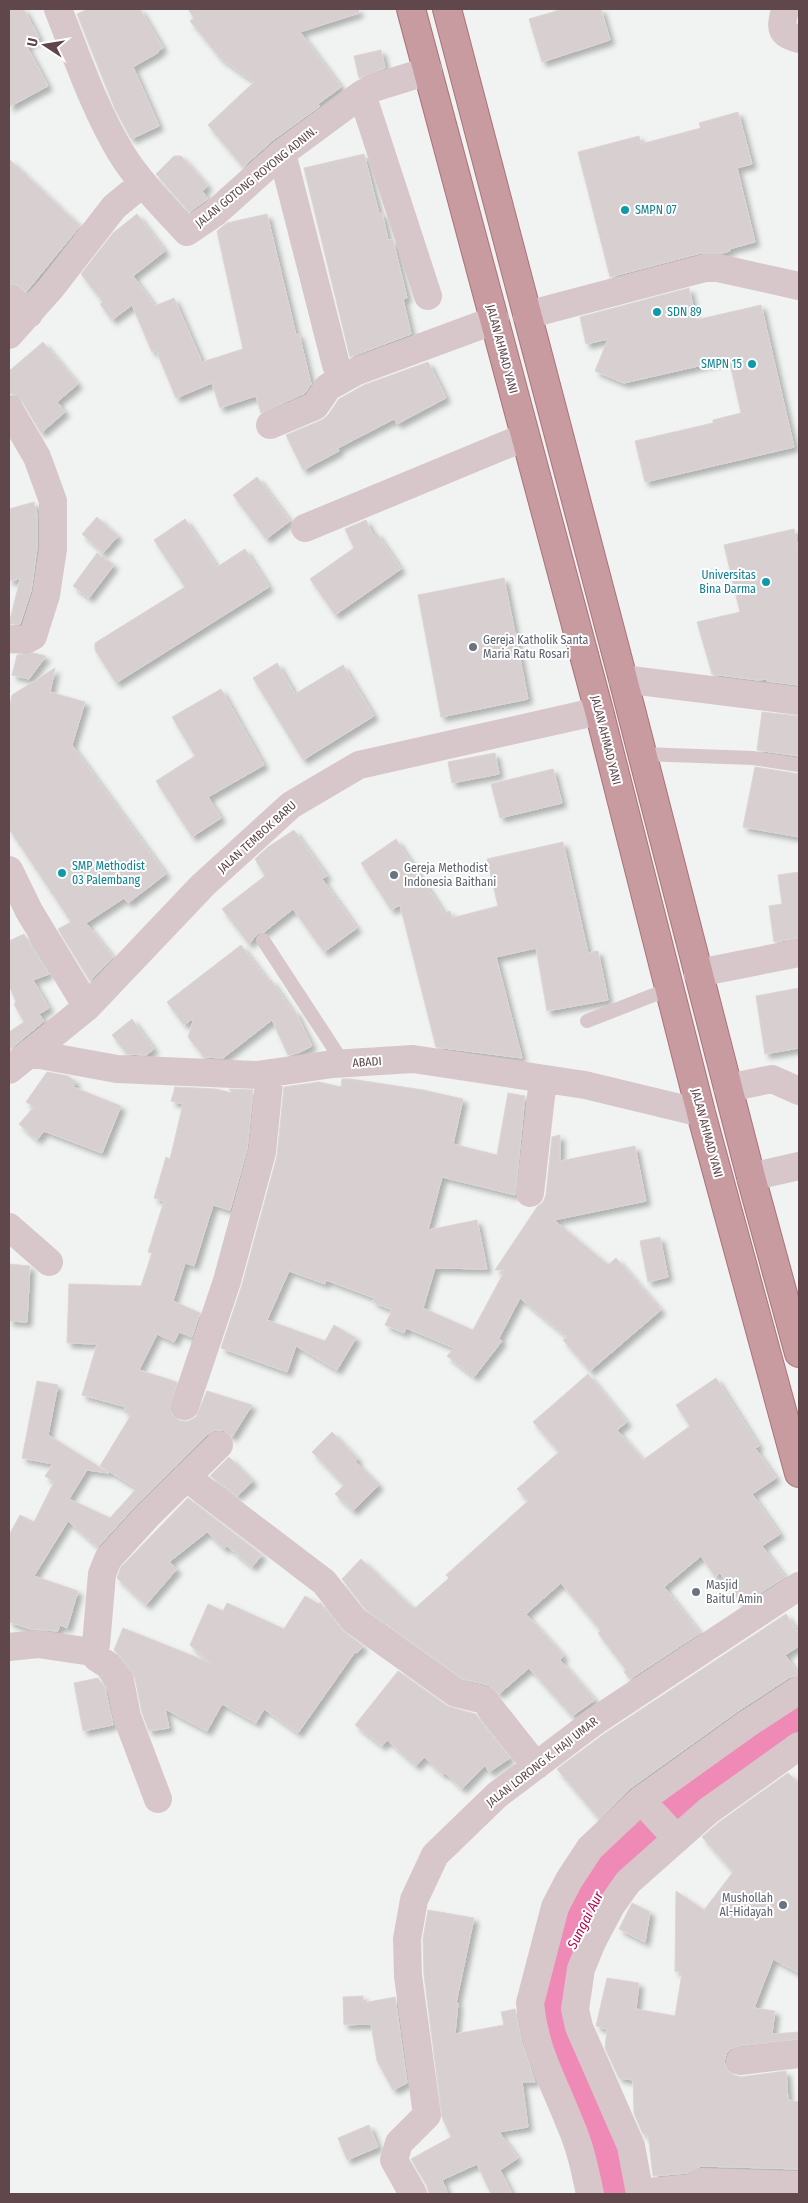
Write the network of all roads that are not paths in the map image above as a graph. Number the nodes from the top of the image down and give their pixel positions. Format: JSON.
{"nodes":[{"id":1,"x":411,"y":9,"type":"edge"},
{"id":2,"x":447,"y":9,"type":"edge"},
{"id":3,"x":785,"y":9,"type":"edge"},
{"id":4,"x":62,"y":10,"type":"edge"},
{"id":5,"x":799,"y":39,"type":"edge"},
{"id":6,"x":428,"y":71,"type":"junction"},
{"id":7,"x":362,"y":94,"type":"junction"},
{"id":8,"x":282,"y":153,"type":"junction"},
{"id":9,"x":143,"y":183,"type":"junction"},
{"id":10,"x":799,"y":286,"type":"edge"},
{"id":11,"x":428,"y":296,"type":"dead end"},
{"id":12,"x":19,"y":306,"type":"edge"},
{"id":13,"x":527,"y":315,"type":"junction"},
{"id":14,"x":495,"y":320,"type":"junction"},
{"id":15,"x":9,"y":335,"type":"edge"},
{"id":16,"x":336,"y":364,"type":"dead end"},
{"id":17,"x":9,"y":409,"type":"edge"},
{"id":18,"x":270,"y":425,"type":"dead end"},
{"id":19,"x":525,"y":437,"type":"junction"},
{"id":20,"x":305,"y":528,"type":"dead end"},
{"id":21,"x":9,"y":639,"type":"edge"},
{"id":22,"x":623,"y":679,"type":"junction"},
{"id":23,"x":799,"y":701,"type":"edge"},
{"id":24,"x":599,"y":711,"type":"junction"},
{"id":25,"x":642,"y":754,"type":"junction"},
{"id":26,"x":799,"y":766,"type":"edge"},
{"id":27,"x":9,"y":870,"type":"edge"},
{"id":28,"x":19,"y":915,"type":"edge"},
{"id":29,"x":263,"y":940,"type":"dead end"},
{"id":30,"x":799,"y":953,"type":"edge"},
{"id":31,"x":698,"y":973,"type":"junction"},
{"id":32,"x":669,"y":990,"type":"junction"},
{"id":33,"x":87,"y":1007,"type":"junction"},
{"id":34,"x":587,"y":1021,"type":"dead end"},
{"id":35,"x":19,"y":1062,"type":"edge"},
{"id":36,"x":344,"y":1064,"type":"junction"},
{"id":37,"x":270,"y":1073,"type":"junction"},
{"id":38,"x":543,"y":1079,"type":"junction"},
{"id":39,"x":728,"y":1088,"type":"junction"},
{"id":40,"x":799,"y":1091,"type":"edge"},
{"id":41,"x":702,"y":1114,"type":"junction"},
{"id":42,"x":799,"y":1166,"type":"edge"},
{"id":43,"x":751,"y":1177,"type":"junction"},
{"id":44,"x":530,"y":1193,"type":"dead end"},
{"id":45,"x":9,"y":1227,"type":"edge"},
{"id":46,"x":49,"y":1262,"type":"dead end"},
{"id":47,"x":799,"y":1353,"type":"edge"},
{"id":48,"x":185,"y":1406,"type":"dead end"},
{"id":49,"x":219,"y":1444,"type":"dead end"},
{"id":50,"x":799,"y":1472,"type":"edge"},
{"id":51,"x":186,"y":1477,"type":"junction"},
{"id":52,"x":799,"y":1586,"type":"edge"},
{"id":53,"x":9,"y":1647,"type":"edge"},
{"id":54,"x":91,"y":1651,"type":"junction"},
{"id":55,"x":799,"y":1690,"type":"edge"},
{"id":56,"x":799,"y":1746,"type":"edge"},
{"id":57,"x":536,"y":1766,"type":"junction"},
{"id":58,"x":158,"y":1799,"type":"dead end"},
{"id":59,"x":643,"y":1802,"type":"junction"},
{"id":60,"x":672,"y":1834,"type":"junction"},
{"id":61,"x":799,"y":2054,"type":"edge"},
{"id":62,"x":740,"y":2061,"type":"dead end"},
{"id":63,"x":799,"y":2185,"type":"edge"},
{"id":64,"x":410,"y":2188,"type":"edge"},
{"id":65,"x":590,"y":2194,"type":"edge"},
{"id":66,"x":640,"y":2194,"type":"edge"}],
"edges":[{"from":1,"to":6,"type":"highway","name":"JALAN AHMAD YANI"},
{"from":2,"to":13,"type":"highway"},
{"from":3,"to":5,"type":"street"},
{"from":4,"to":9,"type":"street"},
{"from":6,"to":7,"type":"street","name":"JALAN GOTONG ROYONG ADNIN."},
{"from":6,"to":14,"type":"highway","name":"JALAN AHMAD YANI"},
{"from":7,"to":8,"type":"street","name":"JALAN GOTONG ROYONG ADNIN."},
{"from":7,"to":11,"type":"street"},
{"from":8,"to":9,"type":"street","name":"JALAN GOTONG ROYONG ADNIN."},
{"from":8,"to":16,"type":"street"},
{"from":9,"to":12,"type":"street"},
{"from":10,"to":13,"type":"street"},
{"from":12,"to":15,"type":"street"},
{"from":13,"to":22,"type":"highway"},
{"from":14,"to":18,"type":"street"},
{"from":14,"to":19,"type":"highway","name":"JALAN AHMAD YANI"},
{"from":17,"to":21,"type":"street"},
{"from":19,"to":20,"type":"street"},
{"from":19,"to":24,"type":"highway","name":"JALAN AHMAD YANI"},
{"from":22,"to":23,"type":"street"},
{"from":22,"to":25,"type":"highway"},
{"from":24,"to":32,"type":"highway","name":"JALAN AHMAD YANI"},
{"from":24,"to":33,"type":"street","name":"JALAN TEMBOK BARU"},
{"from":25,"to":26,"type":"lane"},
{"from":25,"to":31,"type":"highway"},
{"from":27,"to":28,"type":"street"},
{"from":28,"to":33,"type":"street"},
{"from":29,"to":36,"type":"lane"},
{"from":30,"to":31,"type":"street"},
{"from":31,"to":39,"type":"highway"},
{"from":32,"to":34,"type":"lane"},
{"from":32,"to":41,"type":"highway","name":"JALAN AHMAD YANI"},
{"from":33,"to":35,"type":"street","name":"JALAN TEMBOK BARU"},
{"from":35,"to":37,"type":"street","name":"ABADI"},
{"from":36,"to":37,"type":"street","name":"ABADI"},
{"from":36,"to":38,"type":"street","name":"ABADI"},
{"from":37,"to":48,"type":"street"},
{"from":38,"to":41,"type":"street","name":"ABADI"},
{"from":38,"to":44,"type":"street"},
{"from":39,"to":40,"type":"street"},
{"from":39,"to":43,"type":"highway"},
{"from":41,"to":50,"type":"highway","name":"JALAN AHMAD YANI"},
{"from":42,"to":43,"type":"street"},
{"from":43,"to":47,"type":"highway"},
{"from":45,"to":46,"type":"street"},
{"from":49,"to":51,"type":"street"},
{"from":51,"to":54,"type":"street"},
{"from":51,"to":57,"type":"street"},
{"from":52,"to":57,"type":"street","name":"JALAN LORONG K. HAJI UMAR"},
{"from":53,"to":54,"type":"street"},
{"from":54,"to":58,"type":"street"},
{"from":55,"to":59,"type":"street"},
{"from":56,"to":60,"type":"street"},
{"from":57,"to":64,"type":"street","name":"JALAN LORONG K. HAJI UMAR"},
{"from":59,"to":60,"type":"street"},
{"from":59,"to":65,"type":"street"},
{"from":60,"to":66,"type":"street"},
{"from":61,"to":62,"type":"street"},
{"from":63,"to":66,"type":"street"}]}
